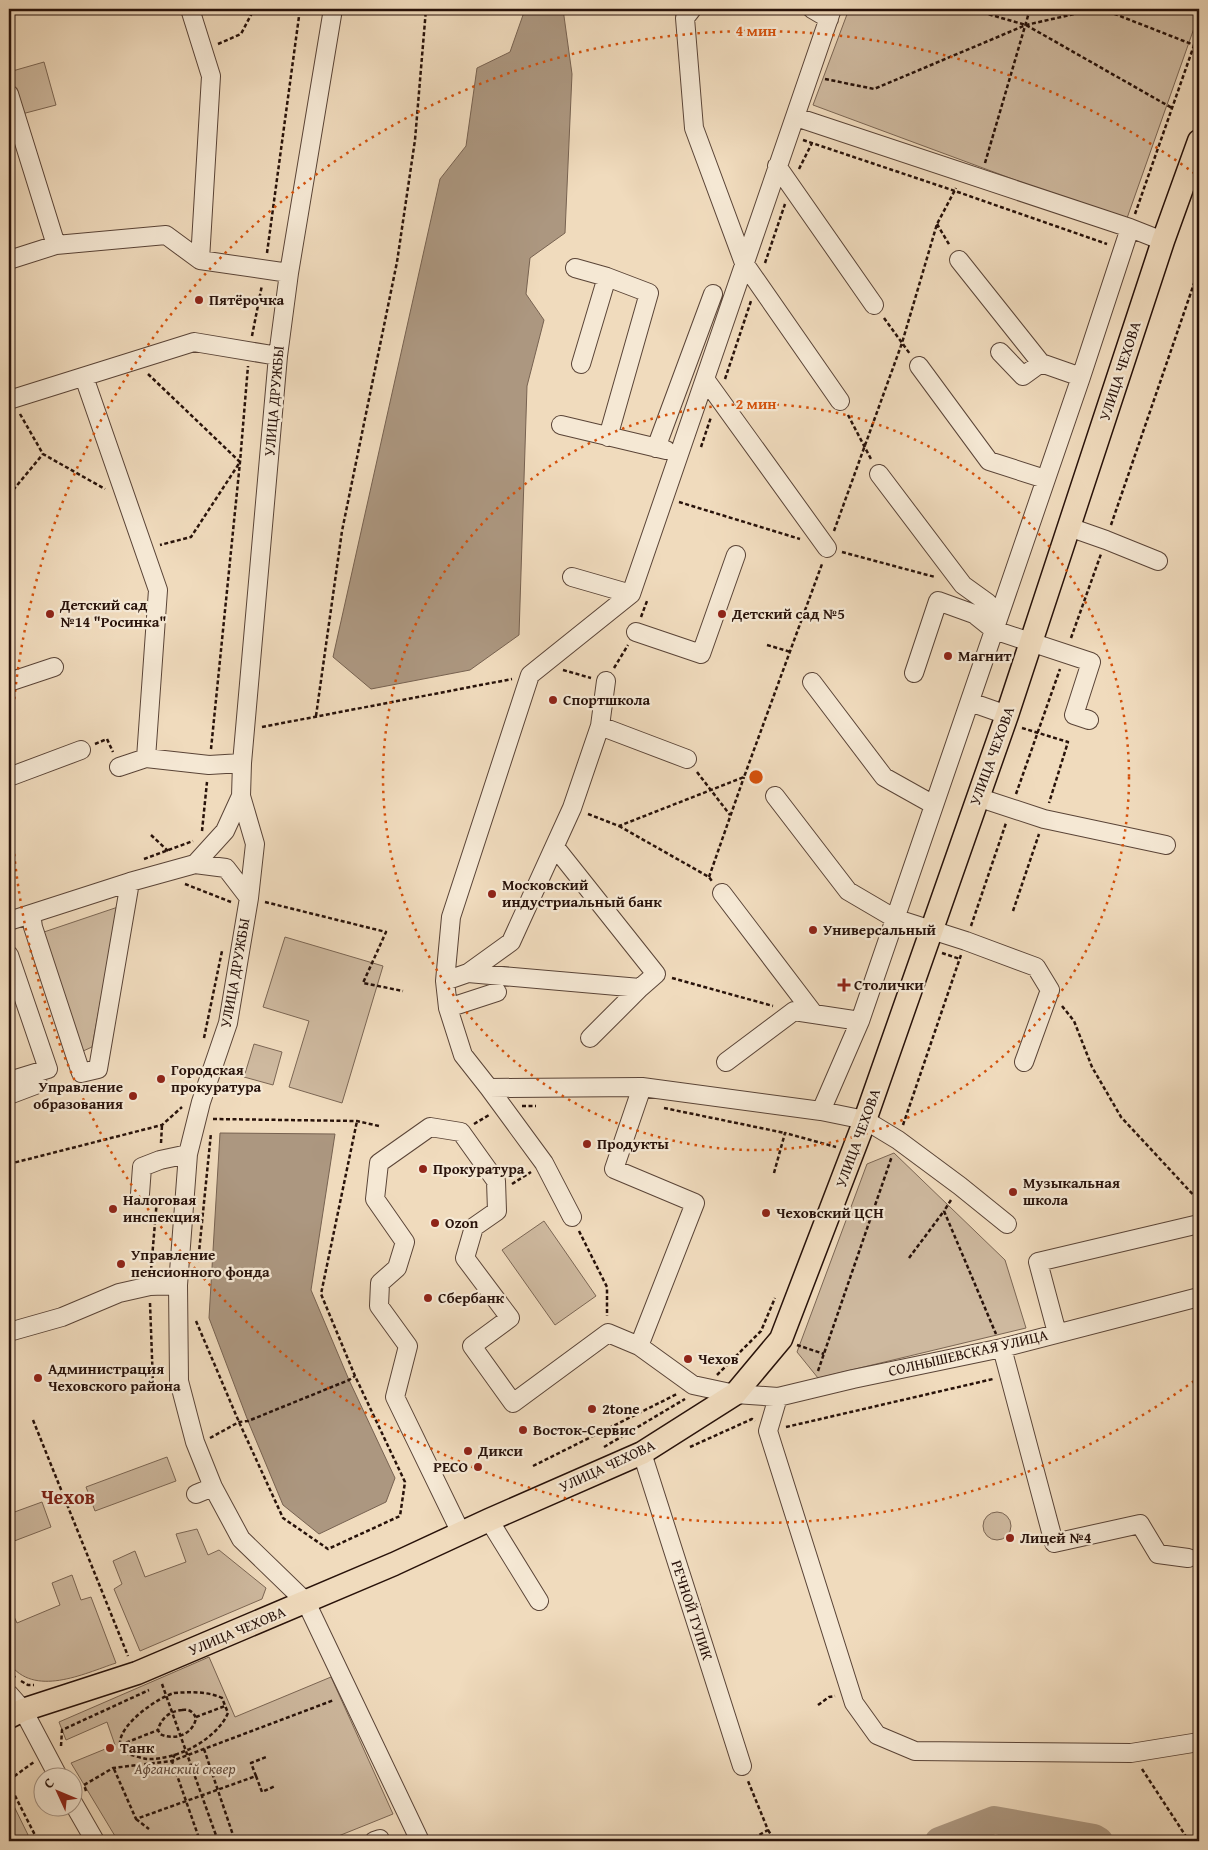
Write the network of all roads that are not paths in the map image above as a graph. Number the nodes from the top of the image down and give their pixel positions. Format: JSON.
{"nodes":[{"id":1,"x":190,"y":9,"type":"edge"},
{"id":2,"x":333,"y":9,"type":"edge"},
{"id":3,"x":692,"y":9,"type":"edge"},
{"id":4,"x":812,"y":9,"type":"edge"},
{"id":5,"x":831,"y":14,"type":"edge"},
{"id":6,"x":9,"y":94,"type":"edge"},
{"id":7,"x":796,"y":117,"type":"junction"},
{"id":8,"x":1199,"y":141,"type":"edge"},
{"id":9,"x":777,"y":166,"type":"junction"},
{"id":10,"x":1130,"y":228,"type":"junction"},
{"id":11,"x":1163,"y":241,"type":"junction"},
{"id":12,"x":56,"y":245,"type":"junction"},
{"id":13,"x":9,"y":260,"type":"edge"},
{"id":14,"x":200,"y":260,"type":"junction"},
{"id":15,"x":959,"y":260,"type":"road end"},
{"id":16,"x":744,"y":263,"type":"junction"},
{"id":17,"x":575,"y":268,"type":"dead end"},
{"id":18,"x":289,"y":274,"type":"junction"},
{"id":19,"x":606,"y":277,"type":"junction"},
{"id":20,"x":713,"y":294,"type":"dead end"},
{"id":21,"x":874,"y":305,"type":"road end"},
{"id":22,"x":1000,"y":352,"type":"dead end"},
{"id":23,"x":278,"y":356,"type":"junction"},
{"id":24,"x":1041,"y":363,"type":"junction"},
{"id":25,"x":581,"y":364,"type":"dead end"},
{"id":26,"x":919,"y":366,"type":"road end"},
{"id":27,"x":84,"y":377,"type":"junction"},
{"id":28,"x":1081,"y":377,"type":"junction"},
{"id":29,"x":705,"y":379,"type":"junction"},
{"id":30,"x":10,"y":396,"type":"edge"},
{"id":31,"x":840,"y":400,"type":"road end"},
{"id":32,"x":561,"y":425,"type":"dead end"},
{"id":33,"x":608,"y":436,"type":"junction"},
{"id":34,"x":656,"y":448,"type":"junction"},
{"id":35,"x":679,"y":453,"type":"junction"},
{"id":36,"x":879,"y":474,"type":"road end"},
{"id":37,"x":1046,"y":479,"type":"junction"},
{"id":38,"x":1069,"y":527,"type":"junction"},
{"id":39,"x":827,"y":548,"type":"road end"},
{"id":40,"x":736,"y":555,"type":"dead end"},
{"id":41,"x":1158,"y":561,"type":"dead end"},
{"id":42,"x":572,"y":576,"type":"dead end"},
{"id":43,"x":630,"y":594,"type":"junction"},
{"id":44,"x":994,"y":630,"type":"junction"},
{"id":45,"x":636,"y":632,"type":"dead end"},
{"id":46,"x":1032,"y":642,"type":"junction"},
{"id":47,"x":54,"y":666,"type":"dead end"},
{"id":48,"x":914,"y":673,"type":"dead end"},
{"id":49,"x":606,"y":681,"type":"road end"},
{"id":50,"x":9,"y":682,"type":"edge"},
{"id":51,"x":812,"y":682,"type":"dead end"},
{"id":52,"x":970,"y":702,"type":"junction"},
{"id":53,"x":1089,"y":720,"type":"dead end"},
{"id":54,"x":1012,"y":721,"type":"junction"},
{"id":55,"x":600,"y":726,"type":"junction"},
{"id":56,"x":81,"y":750,"type":"dead end"},
{"id":57,"x":146,"y":758,"type":"junction"},
{"id":58,"x":687,"y":759,"type":"road end"},
{"id":59,"x":242,"y":763,"type":"junction"},
{"id":60,"x":119,"y":767,"type":"dead end"},
{"id":61,"x":9,"y":777,"type":"edge"},
{"id":62,"x":241,"y":796,"type":"junction"},
{"id":63,"x":775,"y":796,"type":"dead end"},
{"id":64,"x":977,"y":797,"type":"junction"},
{"id":65,"x":934,"y":805,"type":"junction"},
{"id":66,"x":1166,"y":845,"type":"dead end"},
{"id":67,"x":555,"y":847,"type":"junction"},
{"id":68,"x":195,"y":864,"type":"junction"},
{"id":69,"x":130,"y":882,"type":"junction"},
{"id":70,"x":722,"y":893,"type":"road end"},
{"id":71,"x":240,"y":900,"type":"junction"},
{"id":72,"x":31,"y":914,"type":"junction"},
{"id":73,"x":894,"y":918,"type":"junction"},
{"id":74,"x":9,"y":921,"type":"edge"},
{"id":75,"x":930,"y":930,"type":"junction"},
{"id":76,"x":9,"y":955,"type":"edge"},
{"id":77,"x":468,"y":972,"type":"junction"},
{"id":78,"x":445,"y":981,"type":"junction"},
{"id":79,"x":640,"y":988,"type":"junction"},
{"id":80,"x":496,"y":992,"type":"dead end"},
{"id":81,"x":448,"y":1008,"type":"junction"},
{"id":82,"x":814,"y":1014,"type":"junction"},
{"id":83,"x":860,"y":1021,"type":"junction"},
{"id":84,"x":590,"y":1038,"type":"dead end"},
{"id":85,"x":726,"y":1062,"type":"dead end"},
{"id":86,"x":1024,"y":1062,"type":"dead end"},
{"id":87,"x":57,"y":1077,"type":"dead end"},
{"id":88,"x":9,"y":1081,"type":"edge"},
{"id":89,"x":642,"y":1087,"type":"junction"},
{"id":90,"x":489,"y":1088,"type":"junction"},
{"id":91,"x":9,"y":1095,"type":"edge"},
{"id":92,"x":821,"y":1110,"type":"junction"},
{"id":93,"x":865,"y":1120,"type":"junction"},
{"id":94,"x":188,"y":1154,"type":"junction"},
{"id":95,"x":148,"y":1196,"type":"road end"},
{"id":96,"x":572,"y":1217,"type":"road end"},
{"id":97,"x":1007,"y":1224,"type":"dead end"},
{"id":98,"x":1199,"y":1224,"type":"edge"},
{"id":99,"x":178,"y":1285,"type":"junction"},
{"id":100,"x":1199,"y":1297,"type":"edge"},
{"id":101,"x":9,"y":1332,"type":"edge"},
{"id":102,"x":1057,"y":1333,"type":"junction"},
{"id":103,"x":639,"y":1346,"type":"junction"},
{"id":104,"x":1002,"y":1348,"type":"junction"},
{"id":105,"x":735,"y":1394,"type":"junction"},
{"id":106,"x":778,"y":1397,"type":"junction"},
{"id":107,"x":642,"y":1453,"type":"junction"},
{"id":108,"x":213,"y":1486,"type":"junction"},
{"id":109,"x":196,"y":1494,"type":"dead end"},
{"id":110,"x":489,"y":1520,"type":"junction"},
{"id":111,"x":461,"y":1533,"type":"junction"},
{"id":112,"x":1188,"y":1558,"type":"dead end"},
{"id":113,"x":539,"y":1601,"type":"dead end"},
{"id":114,"x":306,"y":1602,"type":"junction"},
{"id":115,"x":13,"y":1707,"type":"edge"},
{"id":116,"x":1199,"y":1742,"type":"edge"},
{"id":117,"x":742,"y":1766,"type":"road end"},
{"id":118,"x":53,"y":1768,"type":"edge"},
{"id":119,"x":82,"y":1805,"type":"edge"},
{"id":120,"x":95,"y":1841,"type":"edge"},
{"id":121,"x":420,"y":1841,"type":"edge"}],
"edges":[{"from":1,"to":14,"type":"street"},
{"from":2,"to":18,"type":"street","name":"УЛИЦА ДРУЖБЫ"},
{"from":3,"to":16,"type":"street"},
{"from":4,"to":5,"type":"street"},
{"from":5,"to":7,"type":"street"},
{"from":6,"to":12,"type":"street"},
{"from":7,"to":9,"type":"street"},
{"from":7,"to":10,"type":"street"},
{"from":8,"to":11,"type":"main road","name":"УЛИЦА ЧЕХОВА"},
{"from":9,"to":16,"type":"street"},
{"from":9,"to":21,"type":"street"},
{"from":10,"to":11,"type":"street"},
{"from":10,"to":28,"type":"street"},
{"from":11,"to":38,"type":"main road","name":"УЛИЦА ЧЕХОВА"},
{"from":12,"to":13,"type":"street"},
{"from":12,"to":14,"type":"street"},
{"from":14,"to":18,"type":"street"},
{"from":15,"to":24,"type":"street"},
{"from":16,"to":29,"type":"street"},
{"from":16,"to":31,"type":"street"},
{"from":17,"to":19,"type":"street"},
{"from":18,"to":23,"type":"street","name":"УЛИЦА ДРУЖБЫ"},
{"from":19,"to":25,"type":"street"},
{"from":19,"to":33,"type":"street"},
{"from":20,"to":34,"type":"street"},
{"from":22,"to":24,"type":"street"},
{"from":23,"to":27,"type":"street"},
{"from":23,"to":59,"type":"street","name":"УЛИЦА ДРУЖБЫ"},
{"from":24,"to":28,"type":"street"},
{"from":26,"to":37,"type":"street"},
{"from":27,"to":30,"type":"street"},
{"from":27,"to":57,"type":"street"},
{"from":28,"to":37,"type":"street"},
{"from":29,"to":35,"type":"street"},
{"from":29,"to":39,"type":"street"},
{"from":32,"to":33,"type":"street"},
{"from":33,"to":34,"type":"street"},
{"from":34,"to":35,"type":"street"},
{"from":35,"to":43,"type":"street"},
{"from":36,"to":44,"type":"street"},
{"from":37,"to":44,"type":"street"},
{"from":38,"to":41,"type":"street"},
{"from":38,"to":46,"type":"main road","name":"УЛИЦА ЧЕХОВА"},
{"from":40,"to":45,"type":"street"},
{"from":42,"to":43,"type":"street"},
{"from":43,"to":78,"type":"street"},
{"from":44,"to":46,"type":"street"},
{"from":44,"to":48,"type":"street"},
{"from":44,"to":52,"type":"street"},
{"from":46,"to":53,"type":"street"},
{"from":46,"to":54,"type":"main road","name":"УЛИЦА ЧЕХОВА"},
{"from":47,"to":50,"type":"street"},
{"from":49,"to":55,"type":"street"},
{"from":51,"to":65,"type":"street"},
{"from":52,"to":54,"type":"street"},
{"from":52,"to":65,"type":"street"},
{"from":54,"to":64,"type":"main road","name":"УЛИЦА ЧЕХОВА"},
{"from":55,"to":58,"type":"street"},
{"from":55,"to":67,"type":"street"},
{"from":56,"to":61,"type":"street"},
{"from":57,"to":59,"type":"street"},
{"from":57,"to":60,"type":"street"},
{"from":59,"to":62,"type":"street","name":"УЛИЦА ДРУЖБЫ"},
{"from":62,"to":68,"type":"street","name":"УЛИЦА ДРУЖБЫ"},
{"from":62,"to":71,"type":"street","name":"УЛИЦА ДРУЖБЫ"},
{"from":63,"to":73,"type":"street"},
{"from":64,"to":66,"type":"street"},
{"from":64,"to":75,"type":"main road","name":"УЛИЦА ЧЕХОВА"},
{"from":65,"to":73,"type":"street"},
{"from":67,"to":77,"type":"street"},
{"from":67,"to":79,"type":"street"},
{"from":68,"to":69,"type":"street","name":"УЛИЦА ДРУЖБЫ"},
{"from":68,"to":71,"type":"street","name":"УЛИЦА ДРУЖБЫ"},
{"from":69,"to":72,"type":"street","name":"УЛИЦА ДРУЖБЫ"},
{"from":69,"to":72,"type":"street"},
{"from":70,"to":82,"type":"street"},
{"from":71,"to":94,"type":"street","name":"УЛИЦА ДРУЖБЫ"},
{"from":72,"to":74,"type":"street","name":"УЛИЦА ДРУЖБЫ"},
{"from":73,"to":75,"type":"street"},
{"from":73,"to":83,"type":"street"},
{"from":75,"to":86,"type":"street"},
{"from":75,"to":93,"type":"main road","name":"УЛИЦА ЧЕХОВА"},
{"from":76,"to":88,"type":"street"},
{"from":77,"to":78,"type":"street"},
{"from":77,"to":79,"type":"street"},
{"from":78,"to":81,"type":"street"},
{"from":79,"to":84,"type":"street"},
{"from":80,"to":81,"type":"street"},
{"from":81,"to":90,"type":"street"},
{"from":82,"to":83,"type":"street"},
{"from":82,"to":85,"type":"street"},
{"from":83,"to":92,"type":"street"},
{"from":87,"to":91,"type":"street"},
{"from":89,"to":90,"type":"street"},
{"from":89,"to":92,"type":"street"},
{"from":89,"to":103,"type":"street"},
{"from":90,"to":96,"type":"street"},
{"from":92,"to":93,"type":"street"},
{"from":93,"to":97,"type":"street"},
{"from":93,"to":105,"type":"main road","name":"УЛИЦА ЧЕХОВА"},
{"from":94,"to":95,"type":"street"},
{"from":94,"to":99,"type":"street","name":"УЛИЦА ДРУЖБЫ"},
{"from":98,"to":102,"type":"street"},
{"from":99,"to":101,"type":"street"},
{"from":99,"to":108,"type":"street","name":"УЛИЦА ДРУЖБЫ"},
{"from":100,"to":102,"type":"street","name":"СОЛНЫШЕВСКАЯ УЛИЦА"},
{"from":102,"to":104,"type":"street","name":"СОЛНЫШЕВСКАЯ УЛИЦА"},
{"from":103,"to":105,"type":"street","name":"СОЛНЫШЕВСКАЯ УЛИЦА"},
{"from":103,"to":111,"type":"street"},
{"from":104,"to":106,"type":"street","name":"СОЛНЫШЕВСКАЯ УЛИЦА"},
{"from":104,"to":112,"type":"street"},
{"from":105,"to":106,"type":"street","name":"СОЛНЫШЕВСКАЯ УЛИЦА"},
{"from":105,"to":107,"type":"main road","name":"УЛИЦА ЧЕХОВА"},
{"from":106,"to":116,"type":"street"},
{"from":107,"to":110,"type":"main road","name":"УЛИЦА ЧЕХОВА"},
{"from":107,"to":117,"type":"street","name":"РЕЧНОЙ ТУПИК"},
{"from":108,"to":109,"type":"street"},
{"from":108,"to":114,"type":"street","name":"УЛИЦА ДРУЖБЫ"},
{"from":110,"to":111,"type":"main road","name":"УЛИЦА ЧЕХОВА"},
{"from":110,"to":113,"type":"street"},
{"from":111,"to":114,"type":"main road","name":"УЛИЦА ЧЕХОВА"},
{"from":114,"to":115,"type":"main road","name":"УЛИЦА ЧЕХОВА"},
{"from":114,"to":121,"type":"street"},
{"from":115,"to":118,"type":"street"},
{"from":119,"to":120,"type":"street"}]}
